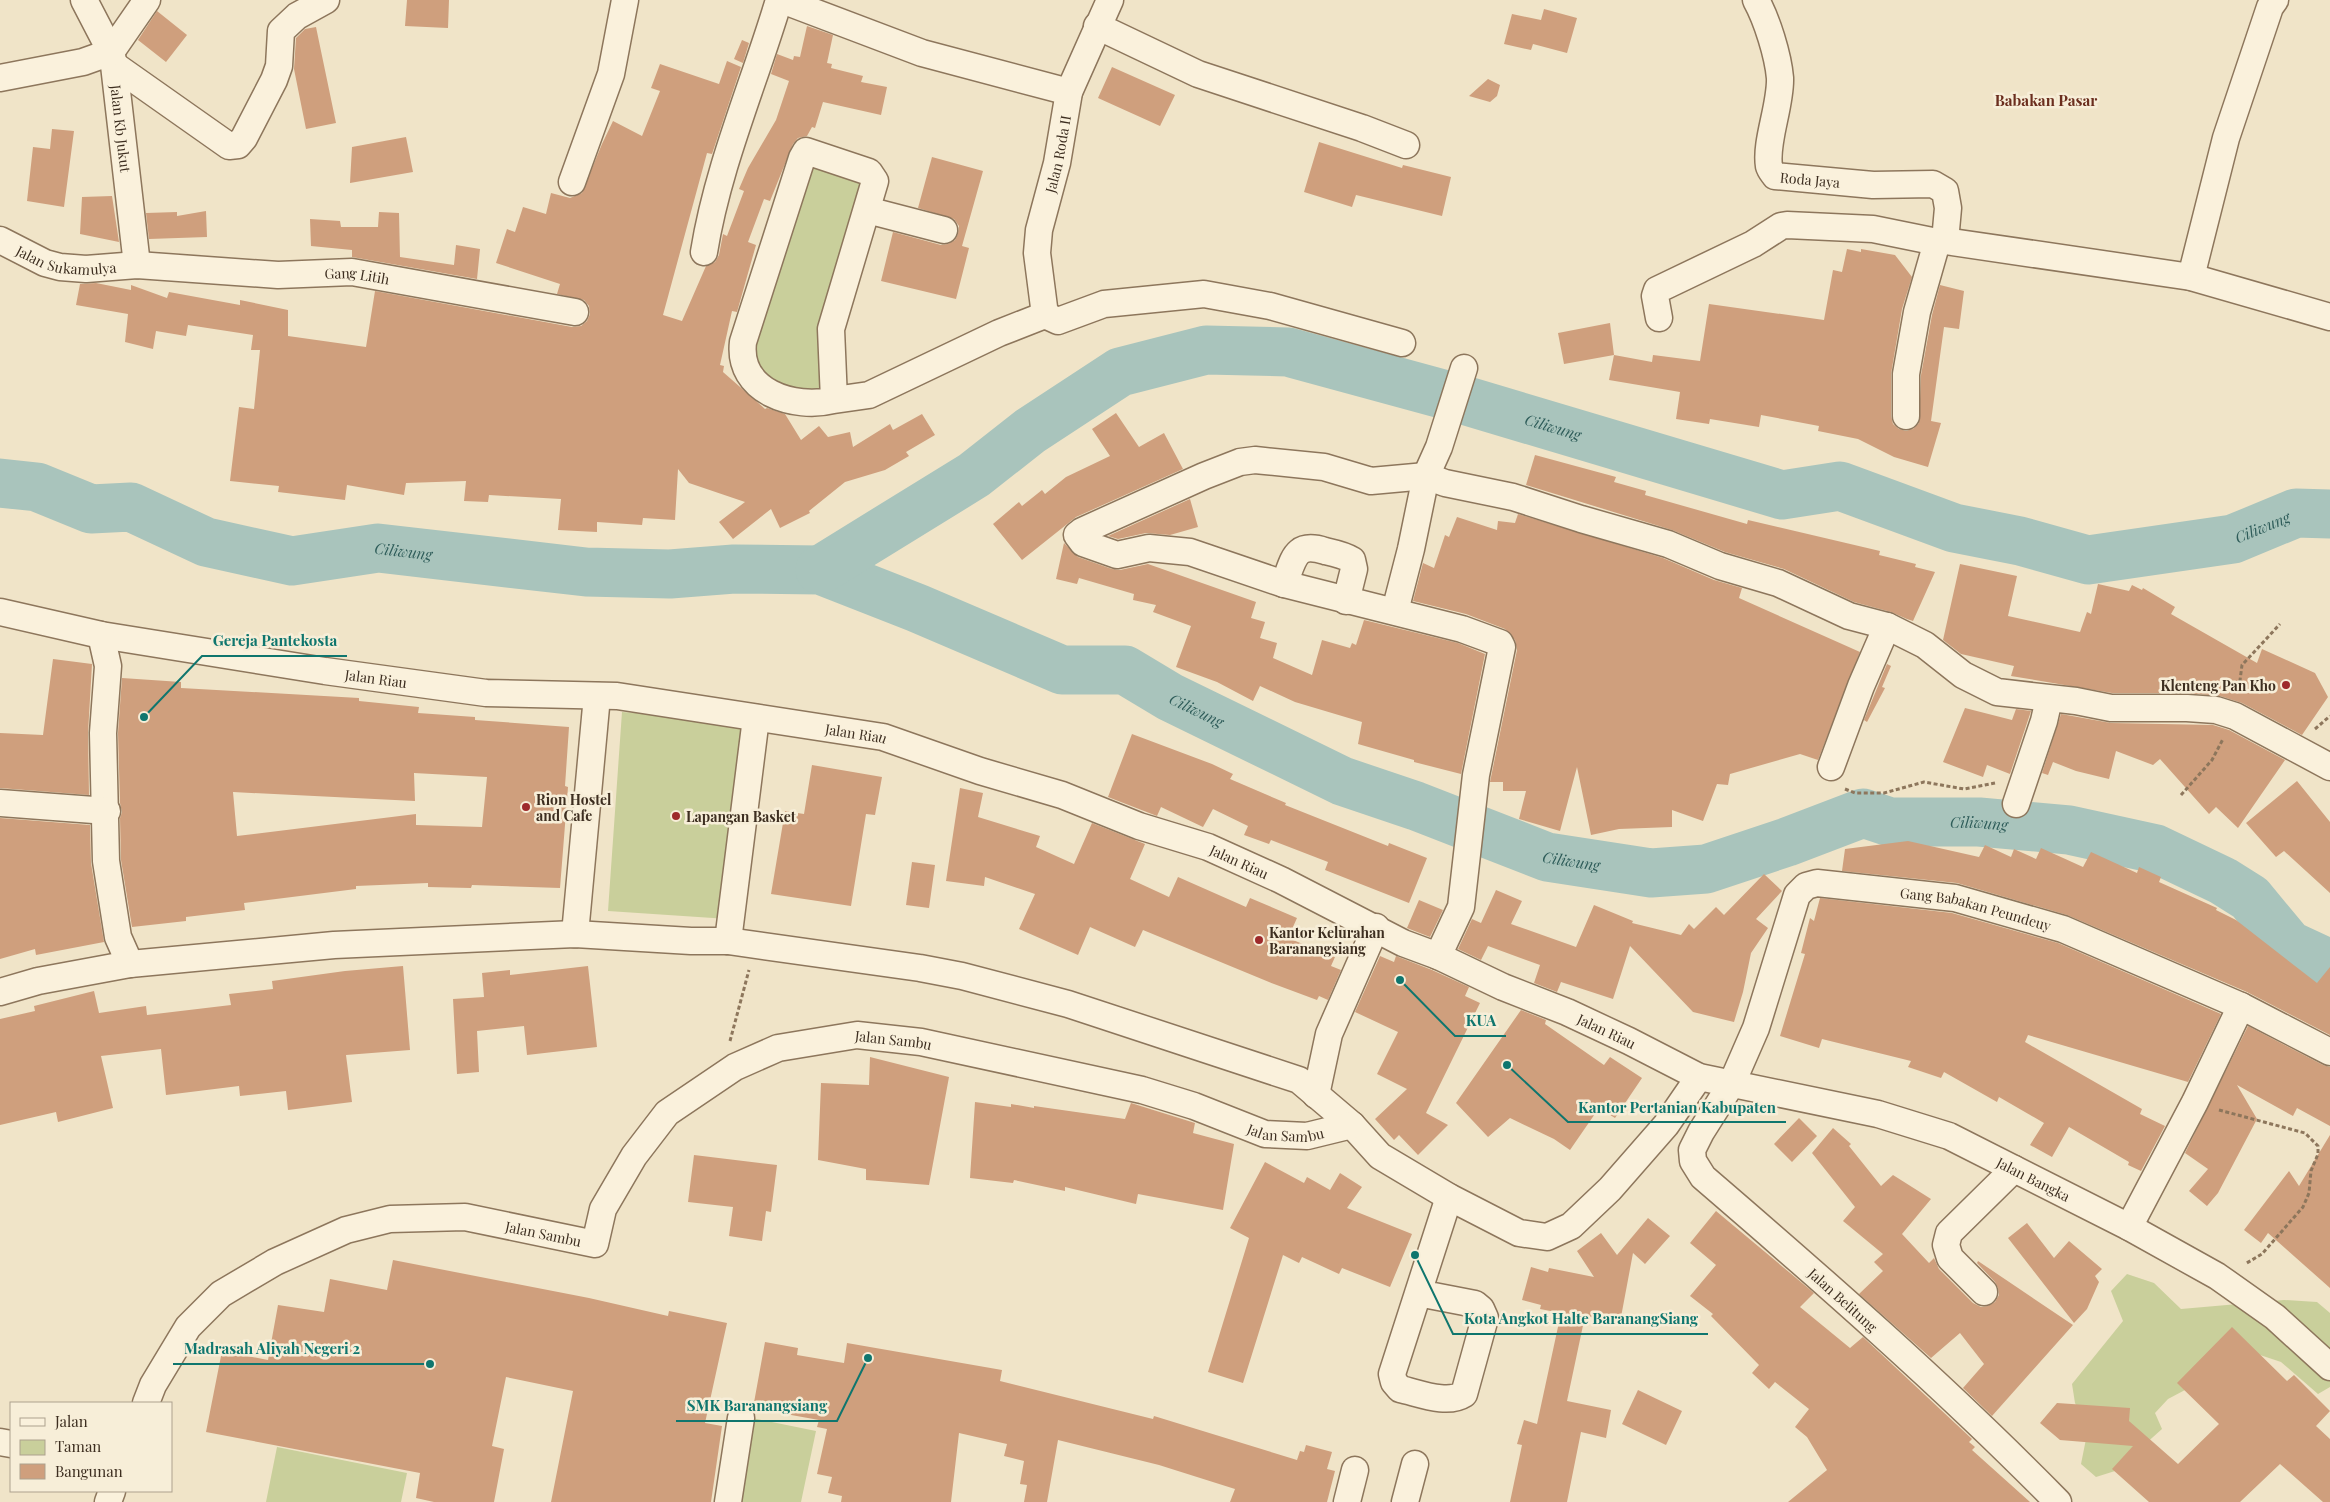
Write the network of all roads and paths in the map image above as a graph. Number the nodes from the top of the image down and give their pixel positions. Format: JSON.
{"nodes":[{"id":1,"x":84,"y":0,"type":"edge"},
{"id":2,"x":148,"y":0,"type":"edge"},
{"id":3,"x":326,"y":0,"type":"edge"},
{"id":4,"x":626,"y":0,"type":"edge"},
{"id":5,"x":781,"y":0,"type":"edge"},
{"id":6,"x":1110,"y":0,"type":"edge"},
{"id":7,"x":1756,"y":0,"type":"edge"},
{"id":8,"x":2275,"y":0,"type":"edge"},
{"id":9,"x":1097,"y":26,"type":"junction"},
{"id":10,"x":113,"y":59,"type":"junction"},
{"id":11,"x":0,"y":78,"type":"edge"},
{"id":12,"x":1069,"y":92,"type":"junction"},
{"id":13,"x":1406,"y":144,"type":"dead end"},
{"id":14,"x":572,"y":182,"type":"dead end"},
{"id":15,"x":868,"y":210,"type":"junction"},
{"id":16,"x":944,"y":230,"type":"dead end"},
{"id":17,"x":0,"y":240,"type":"edge"},
{"id":18,"x":1941,"y":241,"type":"junction"},
{"id":19,"x":704,"y":252,"type":"dead end"},
{"id":20,"x":137,"y":265,"type":"junction"},
{"id":21,"x":2191,"y":277,"type":"junction"},
{"id":22,"x":575,"y":312,"type":"dead end"},
{"id":23,"x":1045,"y":315,"type":"junction"},
{"id":24,"x":2330,"y":317,"type":"edge"},
{"id":25,"x":1659,"y":318,"type":"dead end"},
{"id":26,"x":1402,"y":344,"type":"dead end"},
{"id":27,"x":1464,"y":368,"type":"dead end"},
{"id":28,"x":834,"y":400,"type":"junction"},
{"id":29,"x":1906,"y":416,"type":"dead end"},
{"id":30,"x":1426,"y":476,"type":"junction"},
{"id":31,"x":1284,"y":584,"type":"junction"},
{"id":32,"x":1346,"y":601,"type":"junction"},
{"id":33,"x":1395,"y":611,"type":"junction"},
{"id":34,"x":0,"y":612,"type":"edge"},
{"id":35,"x":2280,"y":624,"type":"dead end"},
{"id":36,"x":1887,"y":626,"type":"junction"},
{"id":37,"x":100,"y":634,"type":"junction"},
{"id":38,"x":597,"y":696,"type":"junction"},
{"id":39,"x":2049,"y":700,"type":"junction"},
{"id":40,"x":2235,"y":716,"type":"junction"},
{"id":41,"x":756,"y":718,"type":"junction"},
{"id":42,"x":1830,"y":767,"type":"joint"},
{"id":43,"x":2330,"y":767,"type":"edge"},
{"id":44,"x":2181,"y":795,"type":"dead end"},
{"id":45,"x":0,"y":803,"type":"edge"},
{"id":46,"x":2016,"y":804,"type":"joint"},
{"id":47,"x":107,"y":811,"type":"junction"},
{"id":48,"x":1376,"y":927,"type":"junction"},
{"id":49,"x":575,"y":934,"type":"junction"},
{"id":50,"x":741,"y":943,"type":"junction"},
{"id":51,"x":1438,"y":956,"type":"junction"},
{"id":52,"x":130,"y":964,"type":"junction"},
{"id":53,"x":0,"y":992,"type":"edge"},
{"id":54,"x":2241,"y":1006,"type":"junction"},
{"id":55,"x":2330,"y":1052,"type":"edge"},
{"id":56,"x":735,"y":1067,"type":"junction"},
{"id":57,"x":1699,"y":1077,"type":"junction"},
{"id":58,"x":1732,"y":1083,"type":"junction"},
{"id":59,"x":1316,"y":1095,"type":"junction"},
{"id":60,"x":2195,"y":1102,"type":"junction"},
{"id":61,"x":1352,"y":1125,"type":"junction"},
{"id":62,"x":2014,"y":1169,"type":"junction"},
{"id":63,"x":1449,"y":1197,"type":"junction"},
{"id":64,"x":2129,"y":1227,"type":"junction"},
{"id":65,"x":2217,"y":1276,"type":"junction"},
{"id":66,"x":1418,"y":1292,"type":"dead end"},
{"id":67,"x":1984,"y":1292,"type":"dead end"},
{"id":68,"x":2330,"y":1367,"type":"edge"},
{"id":69,"x":146,"y":1402,"type":"edge"},
{"id":70,"x":741,"y":1418,"type":"dead end"},
{"id":71,"x":1414,"y":1464,"type":"dead end"},
{"id":72,"x":1355,"y":1470,"type":"dead end"},
{"id":73,"x":728,"y":1502,"type":"edge"},
{"id":74,"x":1347,"y":1502,"type":"edge"},
{"id":75,"x":1405,"y":1502,"type":"edge"},
{"id":76,"x":2058,"y":1502,"type":"edge"}],
"edges":[{"from":1,"to":10,"type":"street","name":"Jalan Kb Jukut"},
{"from":2,"to":10,"type":"street"},
{"from":3,"to":10,"type":"street"},
{"from":4,"to":14,"type":"street"},
{"from":5,"to":12,"type":"street"},
{"from":5,"to":19,"type":"street"},
{"from":6,"to":9,"type":"street","name":"Jalan Roda II"},
{"from":7,"to":18,"type":"street","name":"Roda Jaya"},
{"from":8,"to":21,"type":"street"},
{"from":9,"to":12,"type":"street","name":"Jalan Roda II"},
{"from":9,"to":13,"type":"street"},
{"from":10,"to":11,"type":"street"},
{"from":10,"to":20,"type":"street","name":"Jalan Kb Jukut"},
{"from":12,"to":23,"type":"street","name":"Jalan Roda II"},
{"from":15,"to":16,"type":"street"},
{"from":15,"to":28,"type":"street"},
{"from":15,"to":28,"type":"street"},
{"from":17,"to":20,"type":"street","name":"Jalan Sukamulya"},
{"from":18,"to":21,"type":"street"},
{"from":18,"to":25,"type":"street"},
{"from":18,"to":29,"type":"street"},
{"from":20,"to":22,"type":"street","name":"Gang Litih"},
{"from":21,"to":24,"type":"street"},
{"from":23,"to":26,"type":"street"},
{"from":23,"to":28,"type":"street"},
{"from":27,"to":30,"type":"street"},
{"from":30,"to":31,"type":"street"},
{"from":30,"to":33,"type":"street"},
{"from":30,"to":36,"type":"street"},
{"from":31,"to":32,"type":"street"},
{"from":31,"to":32,"type":"street"},
{"from":32,"to":33,"type":"street"},
{"from":33,"to":51,"type":"street"},
{"from":34,"to":37,"type":"street","name":"Jalan Riau"},
{"from":35,"to":40,"type":"path"},
{"from":36,"to":39,"type":"street"},
{"from":36,"to":42,"type":"street"},
{"from":37,"to":38,"type":"street","name":"Jalan Riau"},
{"from":37,"to":47,"type":"street"},
{"from":38,"to":41,"type":"street","name":"Jalan Riau"},
{"from":38,"to":49,"type":"street"},
{"from":39,"to":40,"type":"street"},
{"from":39,"to":46,"type":"street"},
{"from":40,"to":43,"type":"street"},
{"from":40,"to":44,"type":"path"},
{"from":41,"to":48,"type":"street","name":"Jalan Riau"},
{"from":41,"to":50,"type":"street"},
{"from":42,"to":46,"type":"path"},
{"from":45,"to":47,"type":"street"},
{"from":47,"to":52,"type":"street"},
{"from":48,"to":51,"type":"street","name":"Jalan Riau"},
{"from":48,"to":59,"type":"street"},
{"from":49,"to":50,"type":"street"},
{"from":49,"to":52,"type":"street"},
{"from":50,"to":56,"type":"path"},
{"from":50,"to":59,"type":"street"},
{"from":51,"to":57,"type":"street","name":"Jalan Riau"},
{"from":52,"to":53,"type":"street"},
{"from":54,"to":55,"type":"street","name":"Gang Babakan Peundeuy"},
{"from":54,"to":58,"type":"street","name":"Gang Babakan Peundeuy"},
{"from":54,"to":60,"type":"street"},
{"from":56,"to":61,"type":"street","name":"Jalan Sambu"},
{"from":56,"to":69,"type":"street","name":"Jalan Sambu"},
{"from":57,"to":58,"type":"street","name":"Jalan Bangka"},
{"from":57,"to":63,"type":"street"},
{"from":58,"to":62,"type":"street","name":"Jalan Bangka"},
{"from":58,"to":76,"type":"street","name":"Jalan Belitung"},
{"from":59,"to":61,"type":"street"},
{"from":60,"to":64,"type":"street"},
{"from":60,"to":65,"type":"path"},
{"from":61,"to":63,"type":"street"},
{"from":62,"to":64,"type":"street","name":"Jalan Bangka"},
{"from":62,"to":67,"type":"street"},
{"from":63,"to":66,"type":"street"},
{"from":64,"to":65,"type":"street","name":"Jalan Bangka"},
{"from":65,"to":68,"type":"street","name":"Jalan Bangka"},
{"from":70,"to":73,"type":"street"},
{"from":71,"to":75,"type":"street"},
{"from":72,"to":74,"type":"street"}]}
